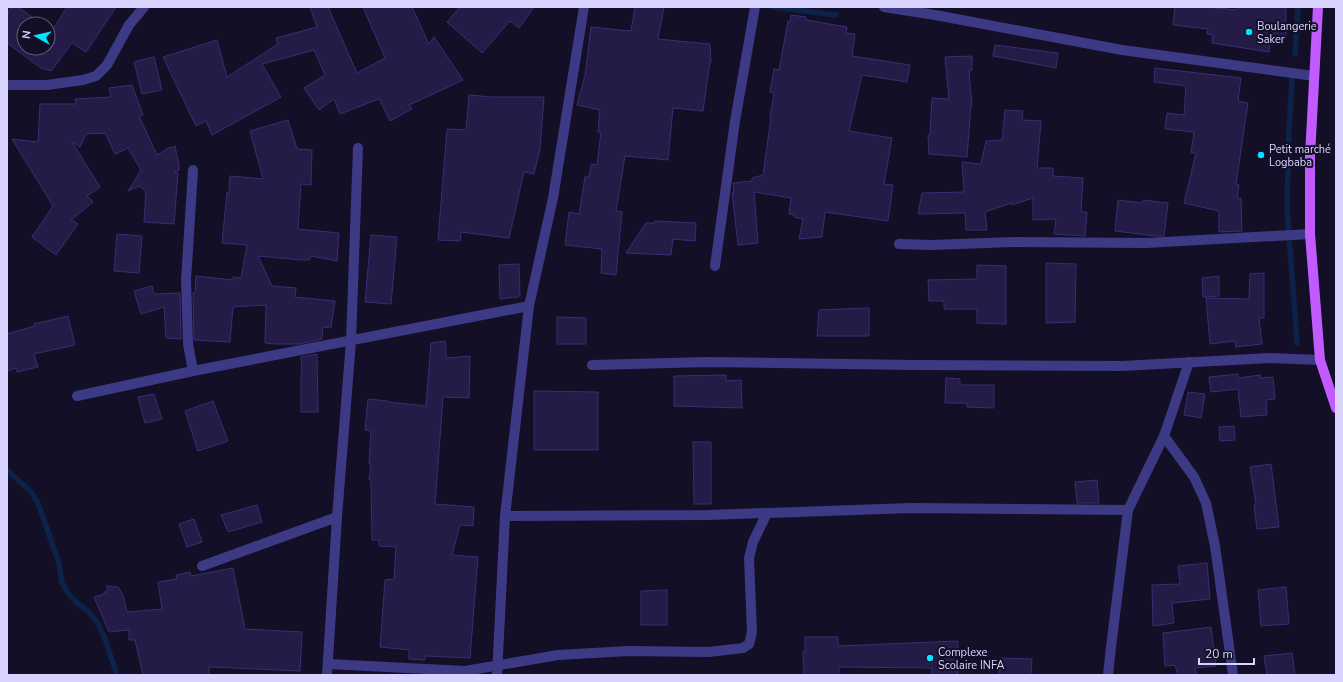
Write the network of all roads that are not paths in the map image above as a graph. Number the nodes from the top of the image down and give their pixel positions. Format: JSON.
{"nodes":[{"id":1,"x":144,"y":7,"type":"edge"},
{"id":2,"x":584,"y":7,"type":"edge"},
{"id":3,"x":755,"y":7,"type":"edge"},
{"id":4,"x":884,"y":7,"type":"edge"},
{"id":5,"x":1318,"y":7,"type":"edge"},
{"id":6,"x":1314,"y":76,"type":"junction"},
{"id":7,"x":7,"y":85,"type":"edge"},
{"id":8,"x":358,"y":148,"type":"dead end"},
{"id":9,"x":192,"y":170,"type":"dead end"},
{"id":10,"x":1310,"y":234,"type":"junction"},
{"id":11,"x":898,"y":244,"type":"dead end"},
{"id":12,"x":715,"y":266,"type":"dead end"},
{"id":13,"x":529,"y":306,"type":"junction"},
{"id":14,"x":351,"y":341,"type":"junction"},
{"id":15,"x":1320,"y":360,"type":"junction"},
{"id":16,"x":1189,"y":362,"type":"junction"},
{"id":17,"x":592,"y":365,"type":"dead end"},
{"id":18,"x":193,"y":371,"type":"junction"},
{"id":19,"x":77,"y":396,"type":"dead end"},
{"id":20,"x":1336,"y":408,"type":"edge"},
{"id":21,"x":1164,"y":436,"type":"junction"},
{"id":22,"x":1128,"y":510,"type":"junction"},
{"id":23,"x":767,"y":513,"type":"junction"},
{"id":24,"x":505,"y":516,"type":"junction"},
{"id":25,"x":337,"y":517,"type":"junction"},
{"id":26,"x":202,"y":566,"type":"dead end"},
{"id":27,"x":328,"y":664,"type":"junction"},
{"id":28,"x":498,"y":670,"type":"edge"},
{"id":29,"x":327,"y":675,"type":"edge"},
{"id":30,"x":1108,"y":675,"type":"edge"},
{"id":31,"x":1233,"y":675,"type":"edge"}],
"edges":[{"from":1,"to":7,"type":"street"},
{"from":2,"to":13,"type":"street"},
{"from":3,"to":12,"type":"street"},
{"from":4,"to":6,"type":"street"},
{"from":5,"to":6,"type":"main road"},
{"from":6,"to":10,"type":"main road"},
{"from":8,"to":14,"type":"street"},
{"from":9,"to":18,"type":"street"},
{"from":10,"to":11,"type":"street"},
{"from":10,"to":15,"type":"main road"},
{"from":13,"to":14,"type":"street"},
{"from":13,"to":24,"type":"street"},
{"from":14,"to":18,"type":"street"},
{"from":14,"to":25,"type":"street"},
{"from":15,"to":16,"type":"street"},
{"from":15,"to":20,"type":"main road"},
{"from":16,"to":17,"type":"street"},
{"from":16,"to":21,"type":"street"},
{"from":18,"to":19,"type":"street"},
{"from":21,"to":22,"type":"street"},
{"from":21,"to":31,"type":"street"},
{"from":22,"to":23,"type":"street"},
{"from":22,"to":30,"type":"street"},
{"from":23,"to":24,"type":"street"},
{"from":23,"to":28,"type":"street"},
{"from":24,"to":28,"type":"street"},
{"from":25,"to":26,"type":"street"},
{"from":25,"to":27,"type":"street"},
{"from":27,"to":28,"type":"street"},
{"from":27,"to":29,"type":"street"}]}
